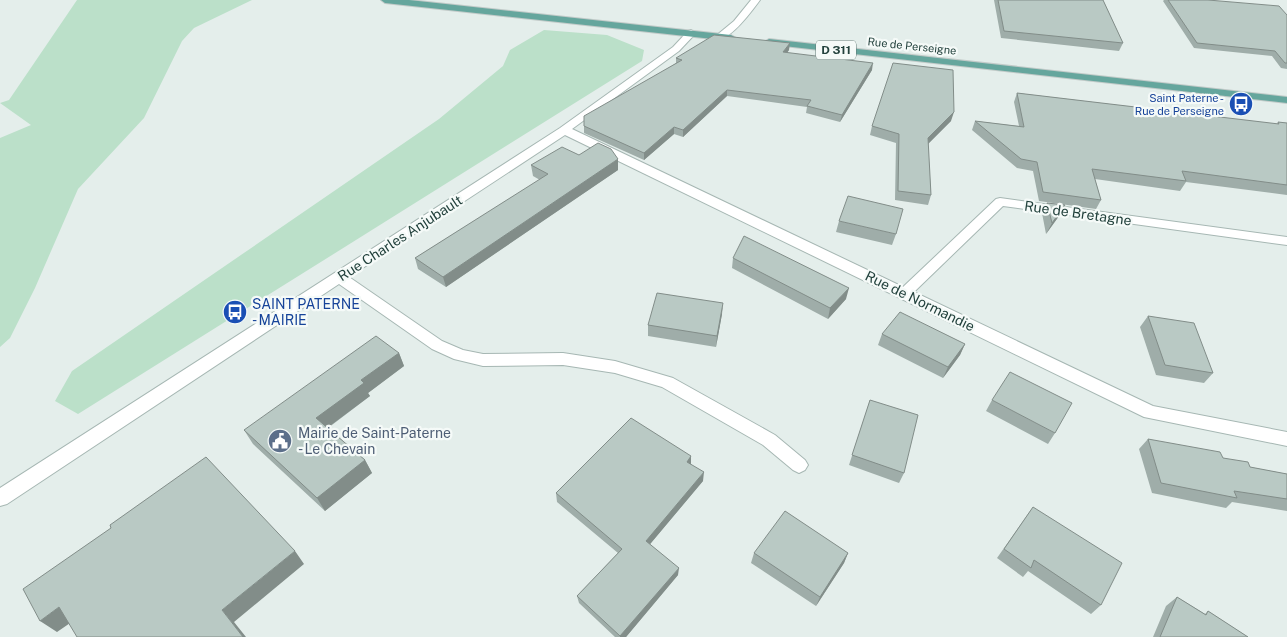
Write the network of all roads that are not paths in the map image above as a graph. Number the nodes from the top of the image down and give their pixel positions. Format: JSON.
{"nodes":[{"id":1,"x":385,"y":0,"type":"edge"},
{"id":2,"x":756,"y":0,"type":"edge"},
{"id":3,"x":691,"y":33,"type":"junction"},
{"id":4,"x":720,"y":37,"type":"junction"},
{"id":5,"x":739,"y":39,"type":"edge"},
{"id":6,"x":759,"y":41,"type":"edge"},
{"id":7,"x":1287,"y":100,"type":"edge"},
{"id":8,"x":564,"y":130,"type":"junction"},
{"id":9,"x":1287,"y":241,"type":"edge"},
{"id":10,"x":340,"y":278,"type":"junction"},
{"id":11,"x":904,"y":294,"type":"junction"},
{"id":12,"x":1287,"y":438,"type":"edge"},
{"id":13,"x":799,"y":465,"type":"dead end"},
{"id":14,"x":0,"y":498,"type":"edge"}],
"edges":[{"from":1,"to":3,"type":"main road"},
{"from":2,"to":4,"type":"street"},
{"from":3,"to":4,"type":"main road"},
{"from":3,"to":8,"type":"street","name":"Rue Charles Anjubault"},
{"from":4,"to":5,"type":"main road"},
{"from":6,"to":7,"type":"main road","name":"Rue de Perseigne","number":"D 311"},
{"from":8,"to":10,"type":"street","name":"Rue Charles Anjubault"},
{"from":8,"to":11,"type":"street","name":"Rue de Normandie"},
{"from":9,"to":11,"type":"street","name":"Rue de Bretagne"},
{"from":10,"to":13,"type":"street"},
{"from":10,"to":14,"type":"street","name":"Rue Charles Anjubault"},
{"from":11,"to":12,"type":"street","name":"Rue de Normandie"}]}
